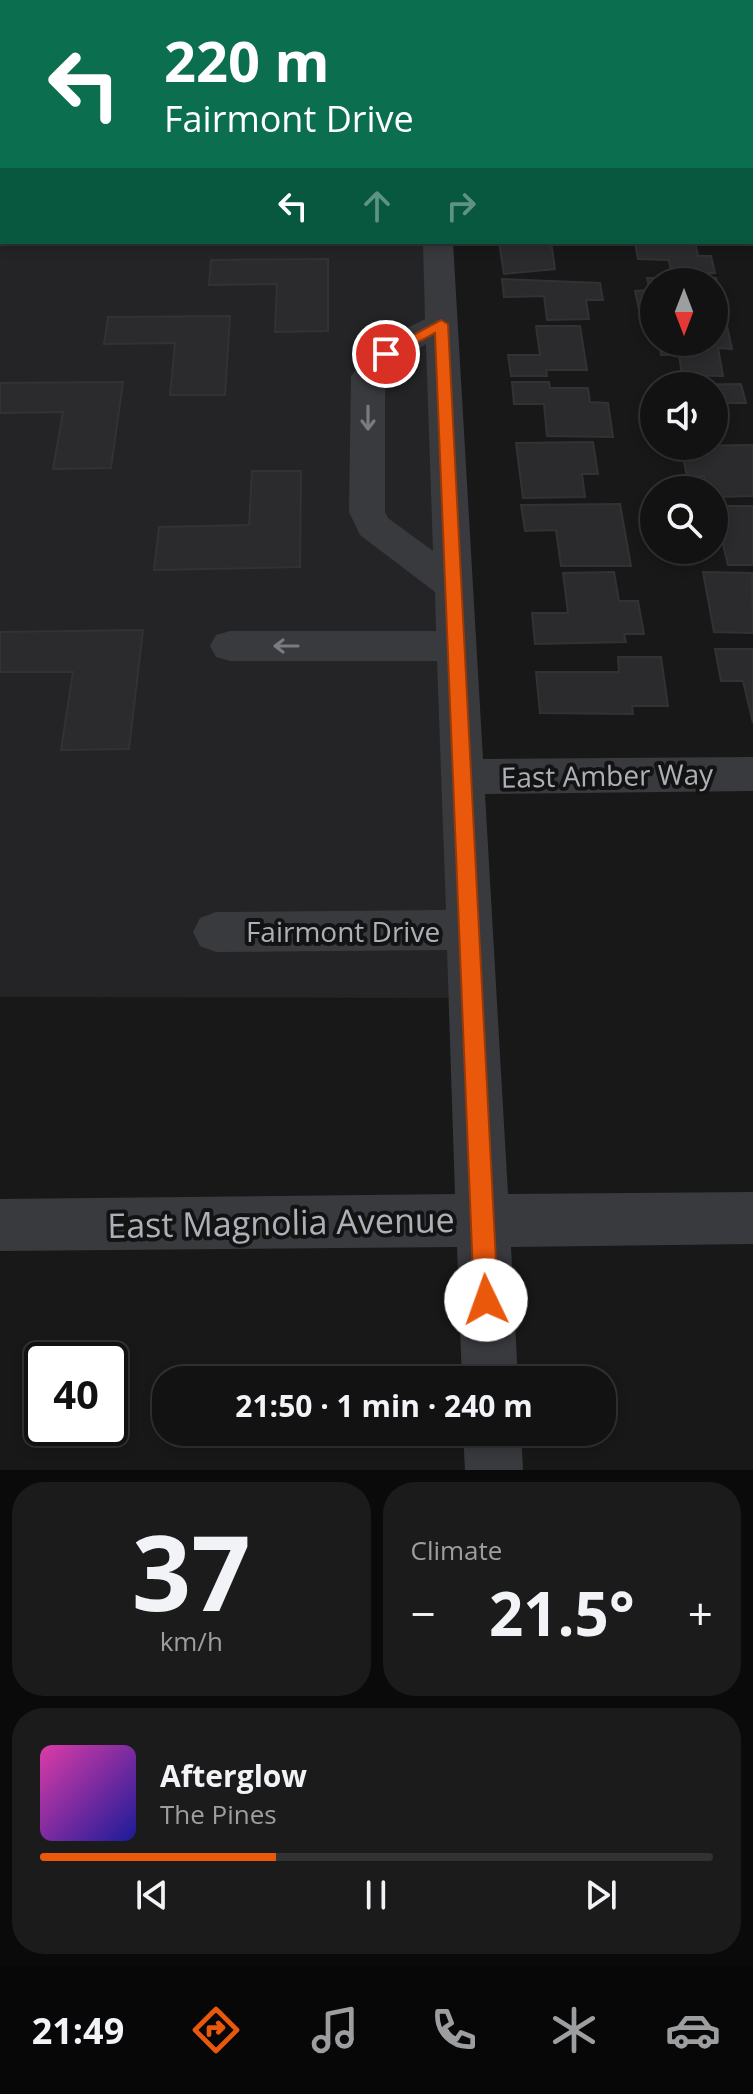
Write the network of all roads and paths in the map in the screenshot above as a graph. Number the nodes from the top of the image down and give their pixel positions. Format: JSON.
{"nodes":[{"id":1,"x":438,"y":244,"type":"edge"},
{"id":2,"x":441,"y":324,"type":"junction"},
{"id":3,"x":453,"y":586,"type":"junction"},
{"id":4,"x":230,"y":646,"type":"dead end"},
{"id":5,"x":456,"y":646,"type":"junction"},
{"id":6,"x":753,"y":774,"type":"edge"},
{"id":7,"x":462,"y":777,"type":"junction"},
{"id":8,"x":469,"y":930,"type":"junction"},
{"id":9,"x":216,"y":932,"type":"dead end"},
{"id":10,"x":753,"y":1218,"type":"edge"},
{"id":11,"x":482,"y":1220,"type":"junction"},
{"id":12,"x":0,"y":1225,"type":"edge"},
{"id":13,"x":489,"y":1366,"type":"edge"},
{"id":14,"x":493,"y":1446,"type":"edge"},
{"id":15,"x":494,"y":1470,"type":"edge"}],
"edges":[{"from":1,"to":2,"type":"street","name":"Fairmont Drive"},
{"from":2,"to":3,"type":"street","name":"Fairmont Drive"},
{"from":2,"to":3,"type":"street","one_way":true},
{"from":3,"to":5,"type":"street","name":"Fairmont Drive"},
{"from":5,"to":4,"type":"street","one_way":true},
{"from":5,"to":7,"type":"street","name":"Fairmont Drive"},
{"from":6,"to":7,"type":"street","name":"East Amber Way"},
{"from":7,"to":8,"type":"street","name":"Fairmont Drive"},
{"from":8,"to":9,"type":"street","name":"Fairmont Drive"},
{"from":8,"to":11,"type":"street","name":"Fairmont Drive"},
{"from":10,"to":11,"type":"street","name":"East Magnolia Avenue"},
{"from":11,"to":12,"type":"street","name":"East Magnolia Avenue"},
{"from":11,"to":13,"type":"street","name":"Fairmont Drive"},
{"from":14,"to":15,"type":"street"}]}
